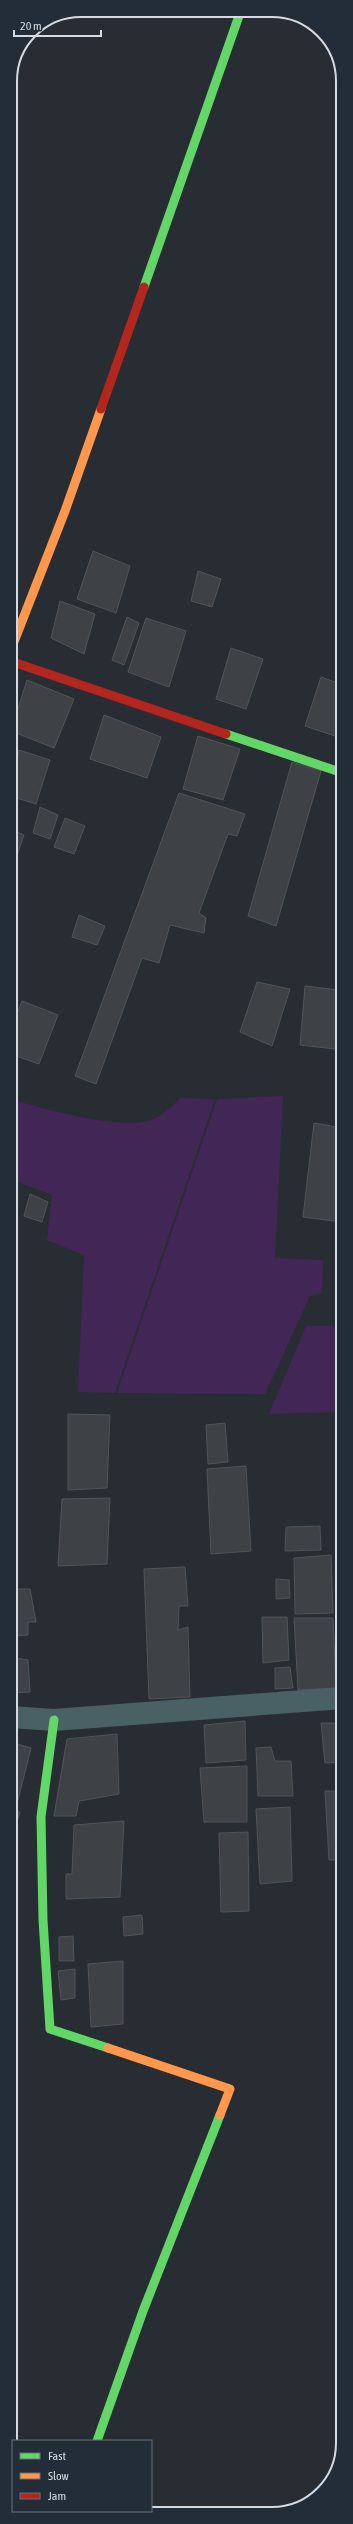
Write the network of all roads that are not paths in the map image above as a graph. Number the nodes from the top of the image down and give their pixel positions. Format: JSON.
{"nodes":[{"id":1,"x":239,"y":17,"type":"edge"},
{"id":2,"x":17,"y":634,"type":"edge"},
{"id":3,"x":17,"y":663,"type":"edge"},
{"id":4,"x":336,"y":771,"type":"edge"},
{"id":5,"x":336,"y":1699,"type":"edge"},
{"id":6,"x":17,"y":1717,"type":"edge"},
{"id":7,"x":54,"y":1720,"type":"junction"},
{"id":8,"x":97,"y":2440,"type":"edge"}],
"edges":[{"from":1,"to":2,"type":"street"},
{"from":3,"to":4,"type":"street"},
{"from":5,"to":7,"type":"street"},
{"from":6,"to":7,"type":"street"},
{"from":7,"to":8,"type":"street"}]}
